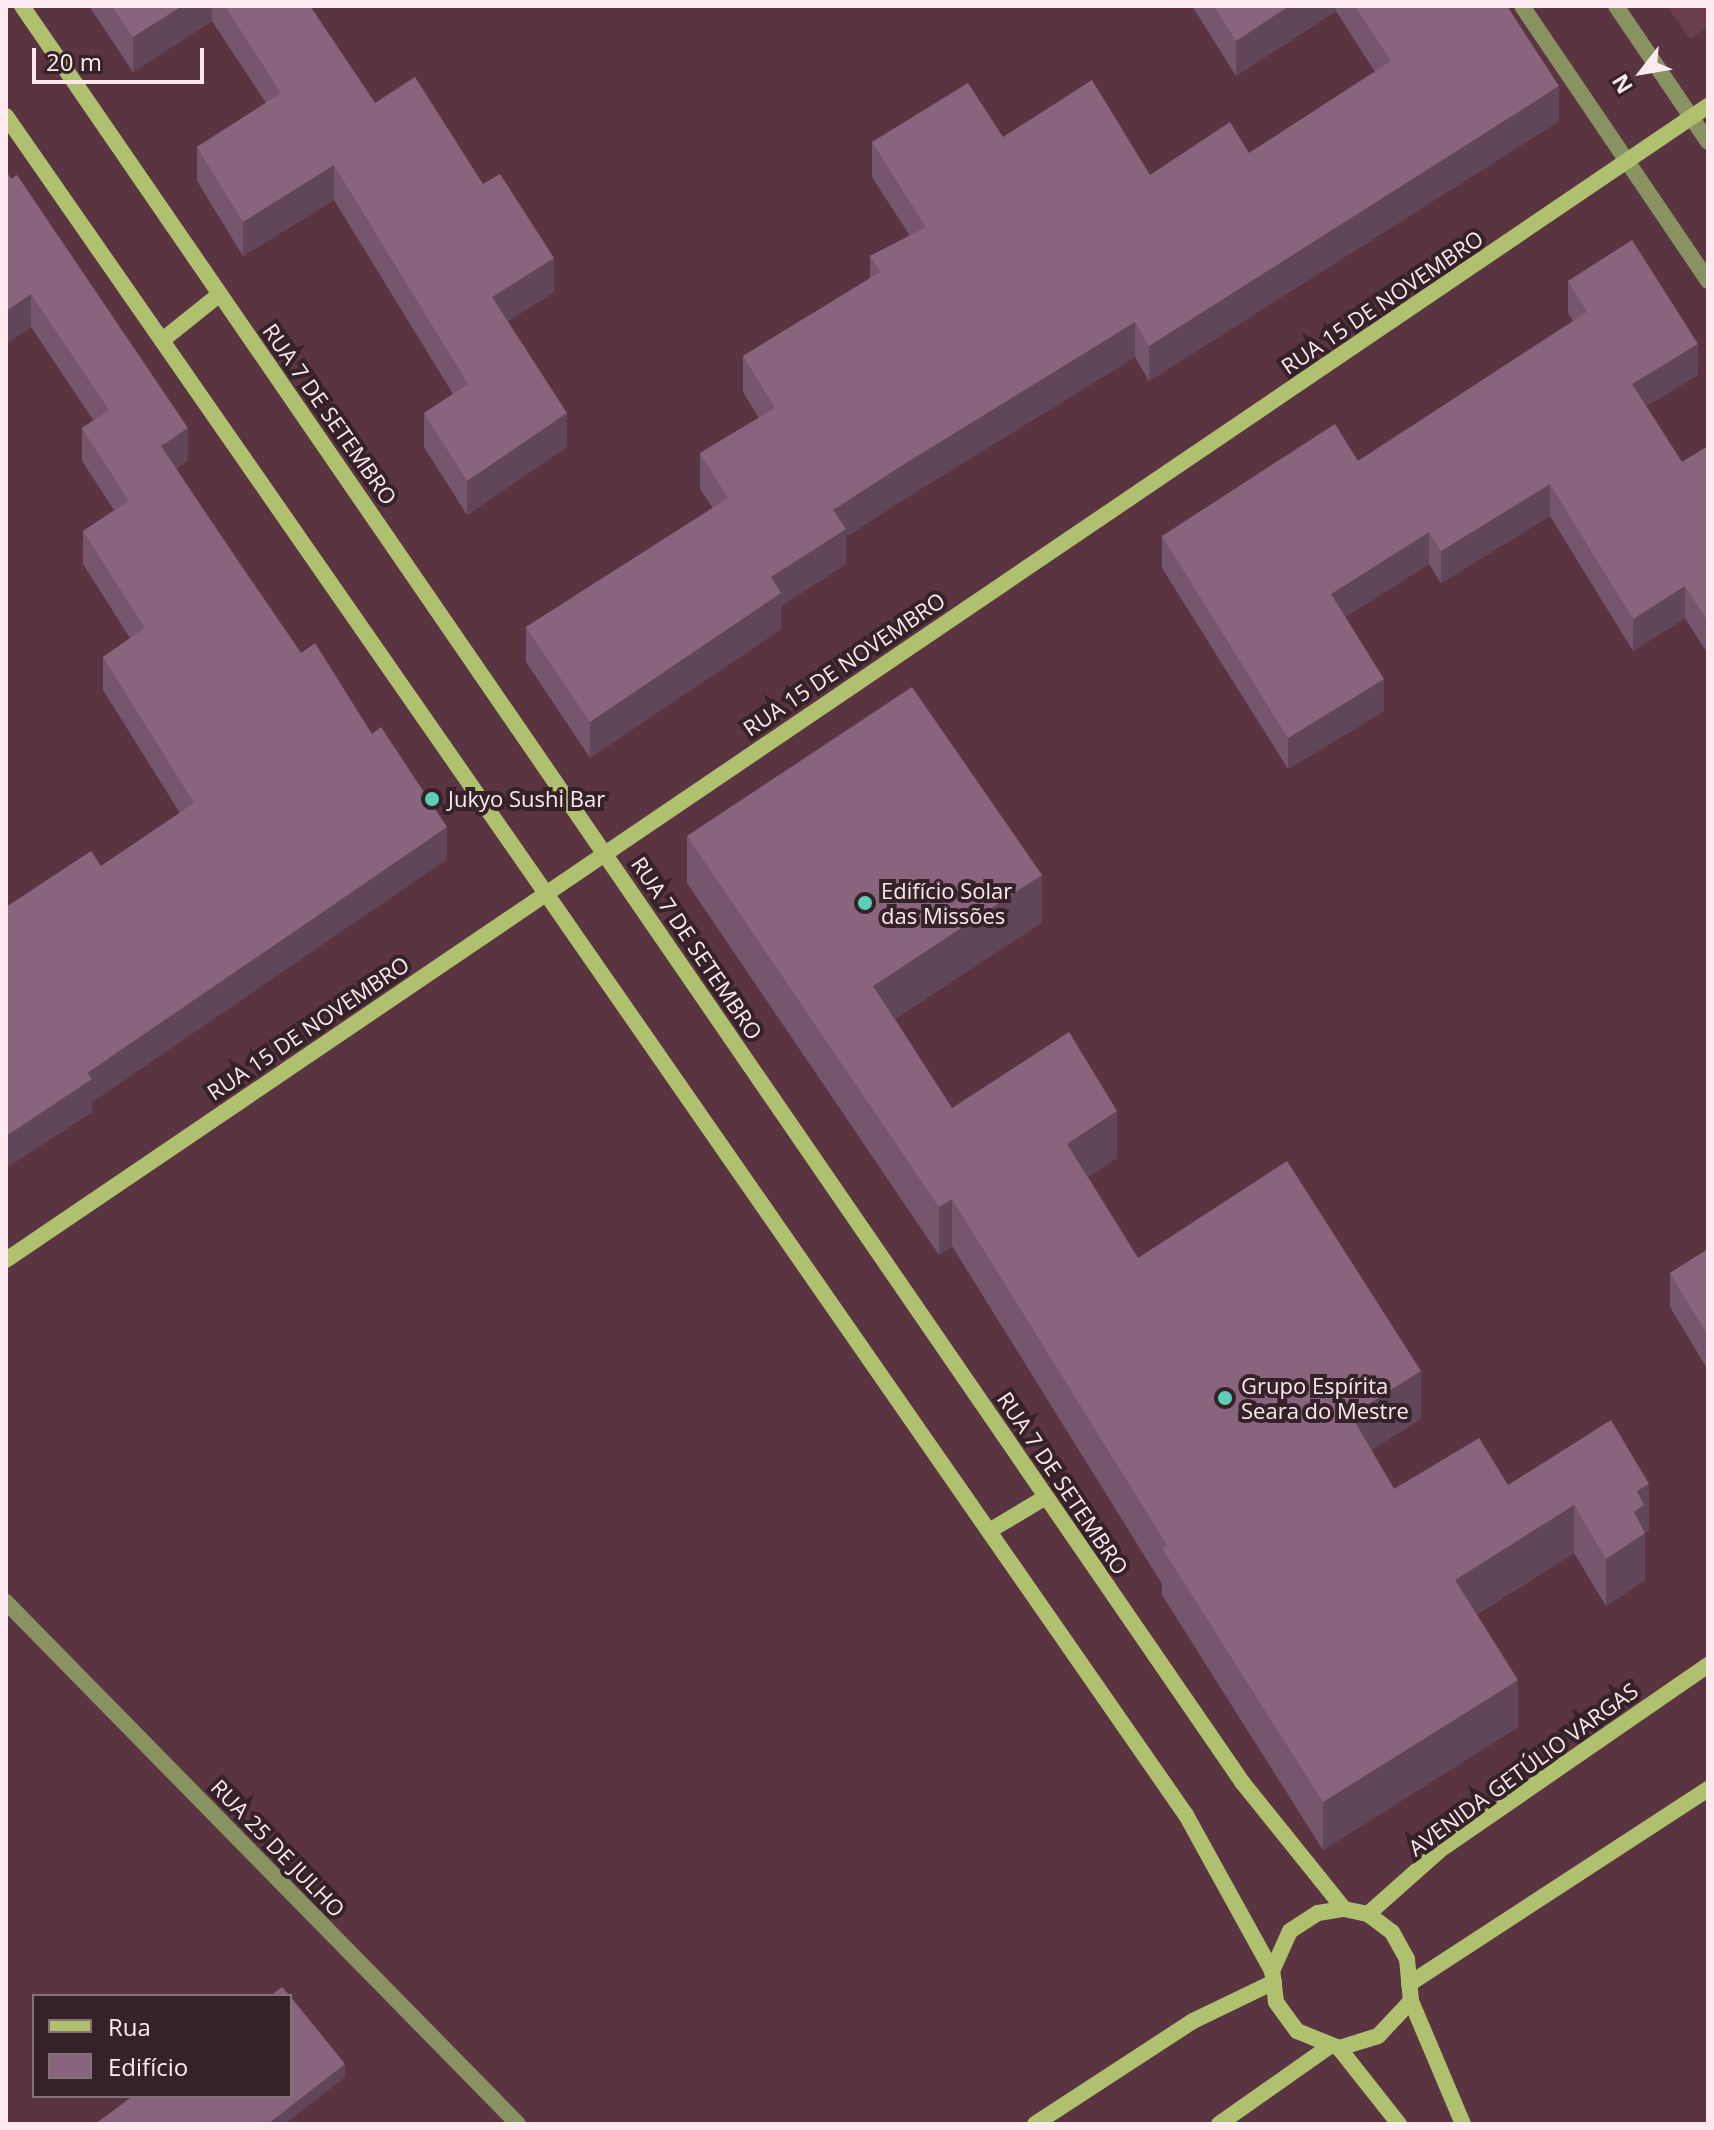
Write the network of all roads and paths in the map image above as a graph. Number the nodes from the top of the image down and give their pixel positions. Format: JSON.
{"nodes":[{"id":1,"x":22,"y":6,"type":"edge"},
{"id":2,"x":1522,"y":6,"type":"edge"},
{"id":3,"x":1616,"y":6,"type":"edge"},
{"id":4,"x":1708,"y":106,"type":"edge"},
{"id":5,"x":6,"y":116,"type":"edge"},
{"id":6,"x":1692,"y":117,"type":"junction"},
{"id":7,"x":1708,"y":142,"type":"edge"},
{"id":8,"x":1629,"y":162,"type":"junction"},
{"id":9,"x":1708,"y":281,"type":"edge"},
{"id":10,"x":220,"y":294,"type":"junction"},
{"id":11,"x":165,"y":338,"type":"junction"},
{"id":12,"x":605,"y":852,"type":"junction"},
{"id":13,"x":548,"y":891,"type":"junction"},
{"id":14,"x":6,"y":1260,"type":"edge"},
{"id":15,"x":1046,"y":1497,"type":"junction"},
{"id":16,"x":989,"y":1531,"type":"junction"},
{"id":17,"x":6,"y":1602,"type":"edge"},
{"id":18,"x":1708,"y":1665,"type":"edge"},
{"id":19,"x":1708,"y":1789,"type":"edge"},
{"id":20,"x":1344,"y":1909,"type":"junction"},
{"id":21,"x":1368,"y":1914,"type":"junction"},
{"id":22,"x":1273,"y":1976,"type":"junction"},
{"id":23,"x":1410,"y":1993,"type":"junction"},
{"id":24,"x":1335,"y":2047,"type":"junction"},
{"id":25,"x":518,"y":2124,"type":"edge"},
{"id":26,"x":1035,"y":2124,"type":"edge"},
{"id":27,"x":1219,"y":2124,"type":"edge"},
{"id":28,"x":1399,"y":2124,"type":"edge"},
{"id":29,"x":1463,"y":2124,"type":"edge"}],
"edges":[{"from":1,"to":10,"type":"street","name":"RUA 7 DE SETEMBRO"},
{"from":2,"to":8,"type":"street"},
{"from":3,"to":6,"type":"street"},
{"from":4,"to":6,"type":"street","name":"RUA 15 DE NOVEMBRO"},
{"from":5,"to":11,"type":"street"},
{"from":6,"to":7,"type":"street"},
{"from":6,"to":8,"type":"street","name":"RUA 15 DE NOVEMBRO"},
{"from":8,"to":9,"type":"street"},
{"from":8,"to":12,"type":"street","name":"RUA 15 DE NOVEMBRO"},
{"from":10,"to":11,"type":"street"},
{"from":10,"to":12,"type":"street","name":"RUA 7 DE SETEMBRO"},
{"from":11,"to":13,"type":"street"},
{"from":12,"to":13,"type":"street","name":"RUA 15 DE NOVEMBRO"},
{"from":12,"to":15,"type":"street","name":"RUA 7 DE SETEMBRO"},
{"from":13,"to":14,"type":"street","name":"RUA 15 DE NOVEMBRO"},
{"from":13,"to":16,"type":"street"},
{"from":15,"to":16,"type":"street"},
{"from":15,"to":20,"type":"street","name":"RUA 7 DE SETEMBRO"},
{"from":16,"to":22,"type":"street"},
{"from":17,"to":25,"type":"street","name":"RUA 25 DE JULHO"},
{"from":18,"to":21,"type":"street","name":"AVENIDA GETÚLIO VARGAS"},
{"from":19,"to":23,"type":"street"},
{"from":20,"to":21,"type":"street"},
{"from":20,"to":22,"type":"street"},
{"from":21,"to":23,"type":"street"},
{"from":22,"to":24,"type":"street"},
{"from":22,"to":26,"type":"street"},
{"from":23,"to":24,"type":"street"},
{"from":23,"to":29,"type":"street"},
{"from":24,"to":27,"type":"street"},
{"from":24,"to":28,"type":"street"}]}
